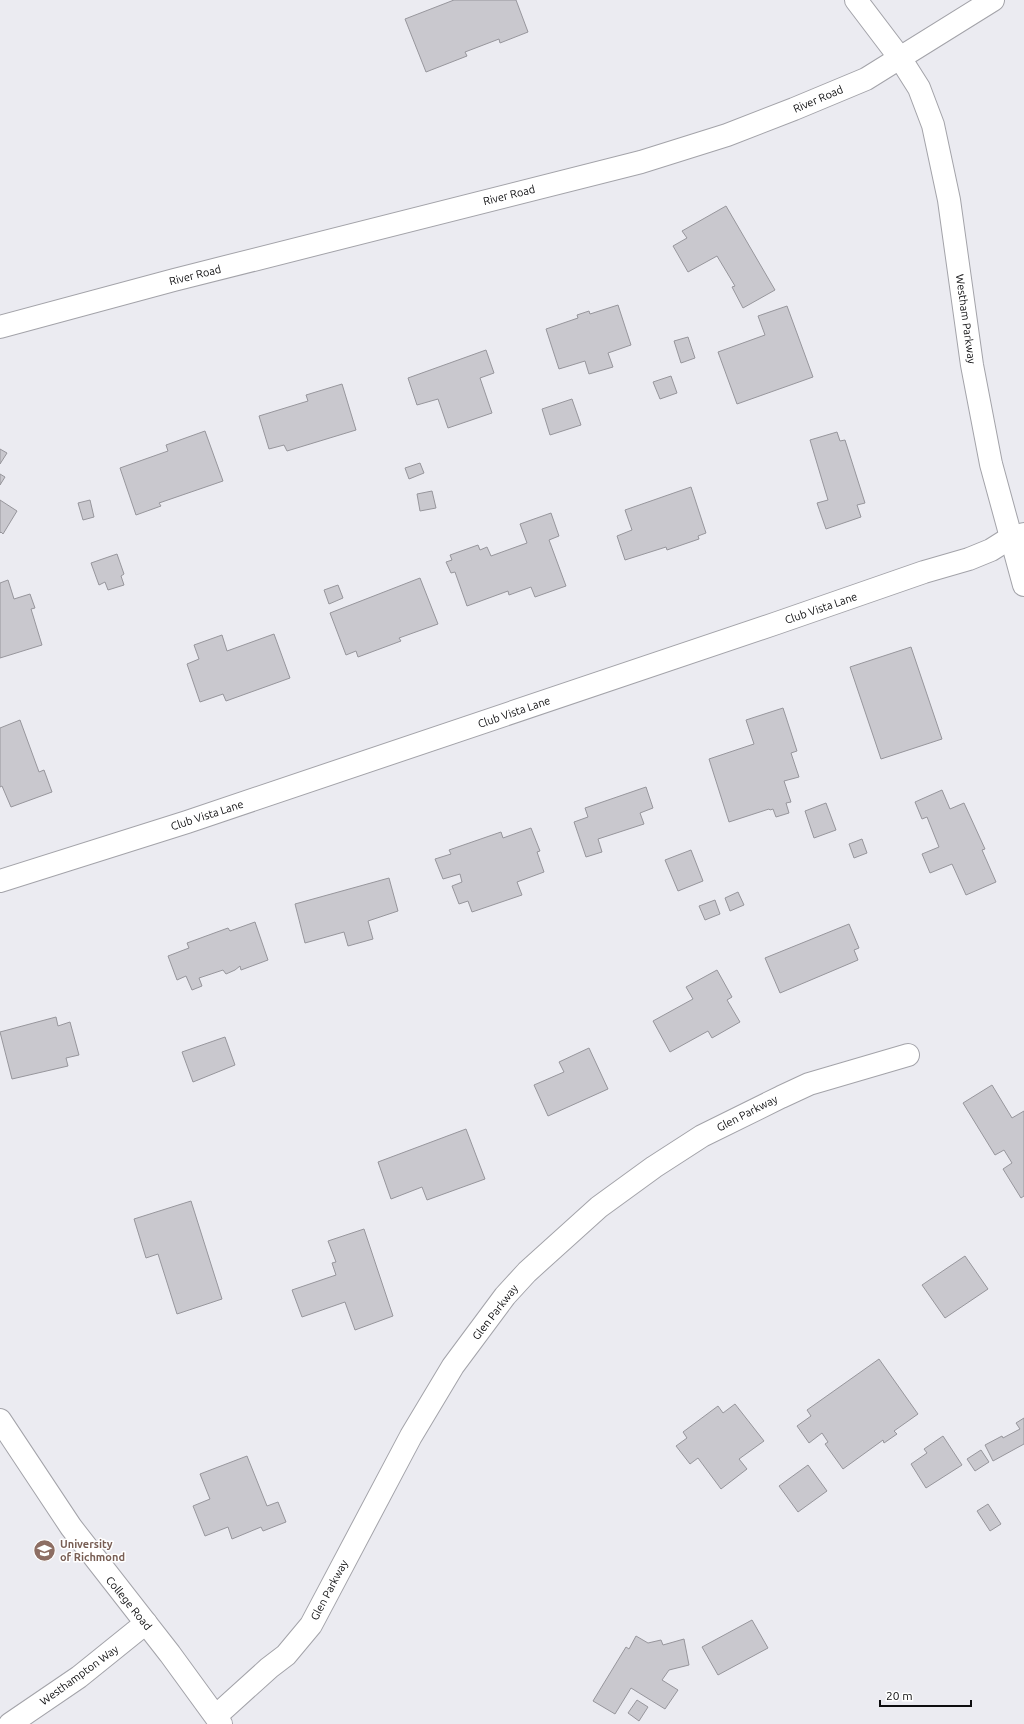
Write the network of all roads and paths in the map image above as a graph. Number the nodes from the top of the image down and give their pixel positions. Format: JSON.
{"nodes":[{"id":1,"x":856,"y":0,"type":"edge"},
{"id":2,"x":993,"y":0,"type":"edge"},
{"id":3,"x":900,"y":58,"type":"junction"},
{"id":4,"x":0,"y":328,"type":"edge"},
{"id":5,"x":1017,"y":536,"type":"edge"},
{"id":6,"x":1024,"y":585,"type":"edge"},
{"id":7,"x":0,"y":881,"type":"edge"},
{"id":8,"x":908,"y":1055,"type":"dead end"},
{"id":9,"x":0,"y":1420,"type":"edge"},
{"id":10,"x":146,"y":1623,"type":"junction"},
{"id":11,"x":218,"y":1720,"type":"edge"},
{"id":12,"x":10,"y":1724,"type":"edge"}],
"edges":[{"from":1,"to":3,"type":"street","name":"Westham Parkway"},
{"from":2,"to":3,"type":"street","name":"River Road"},
{"from":3,"to":4,"type":"street","name":"River Road"},
{"from":3,"to":5,"type":"street","name":"Westham Parkway"},
{"from":5,"to":6,"type":"street","name":"Westham Parkway"},
{"from":5,"to":7,"type":"street","name":"Club Vista Lane"},
{"from":8,"to":11,"type":"street","name":"Glen Parkway"},
{"from":9,"to":10,"type":"street","name":"College Road"},
{"from":10,"to":11,"type":"street","name":"College Road"},
{"from":10,"to":12,"type":"street","name":"Westhampton Way"}]}
